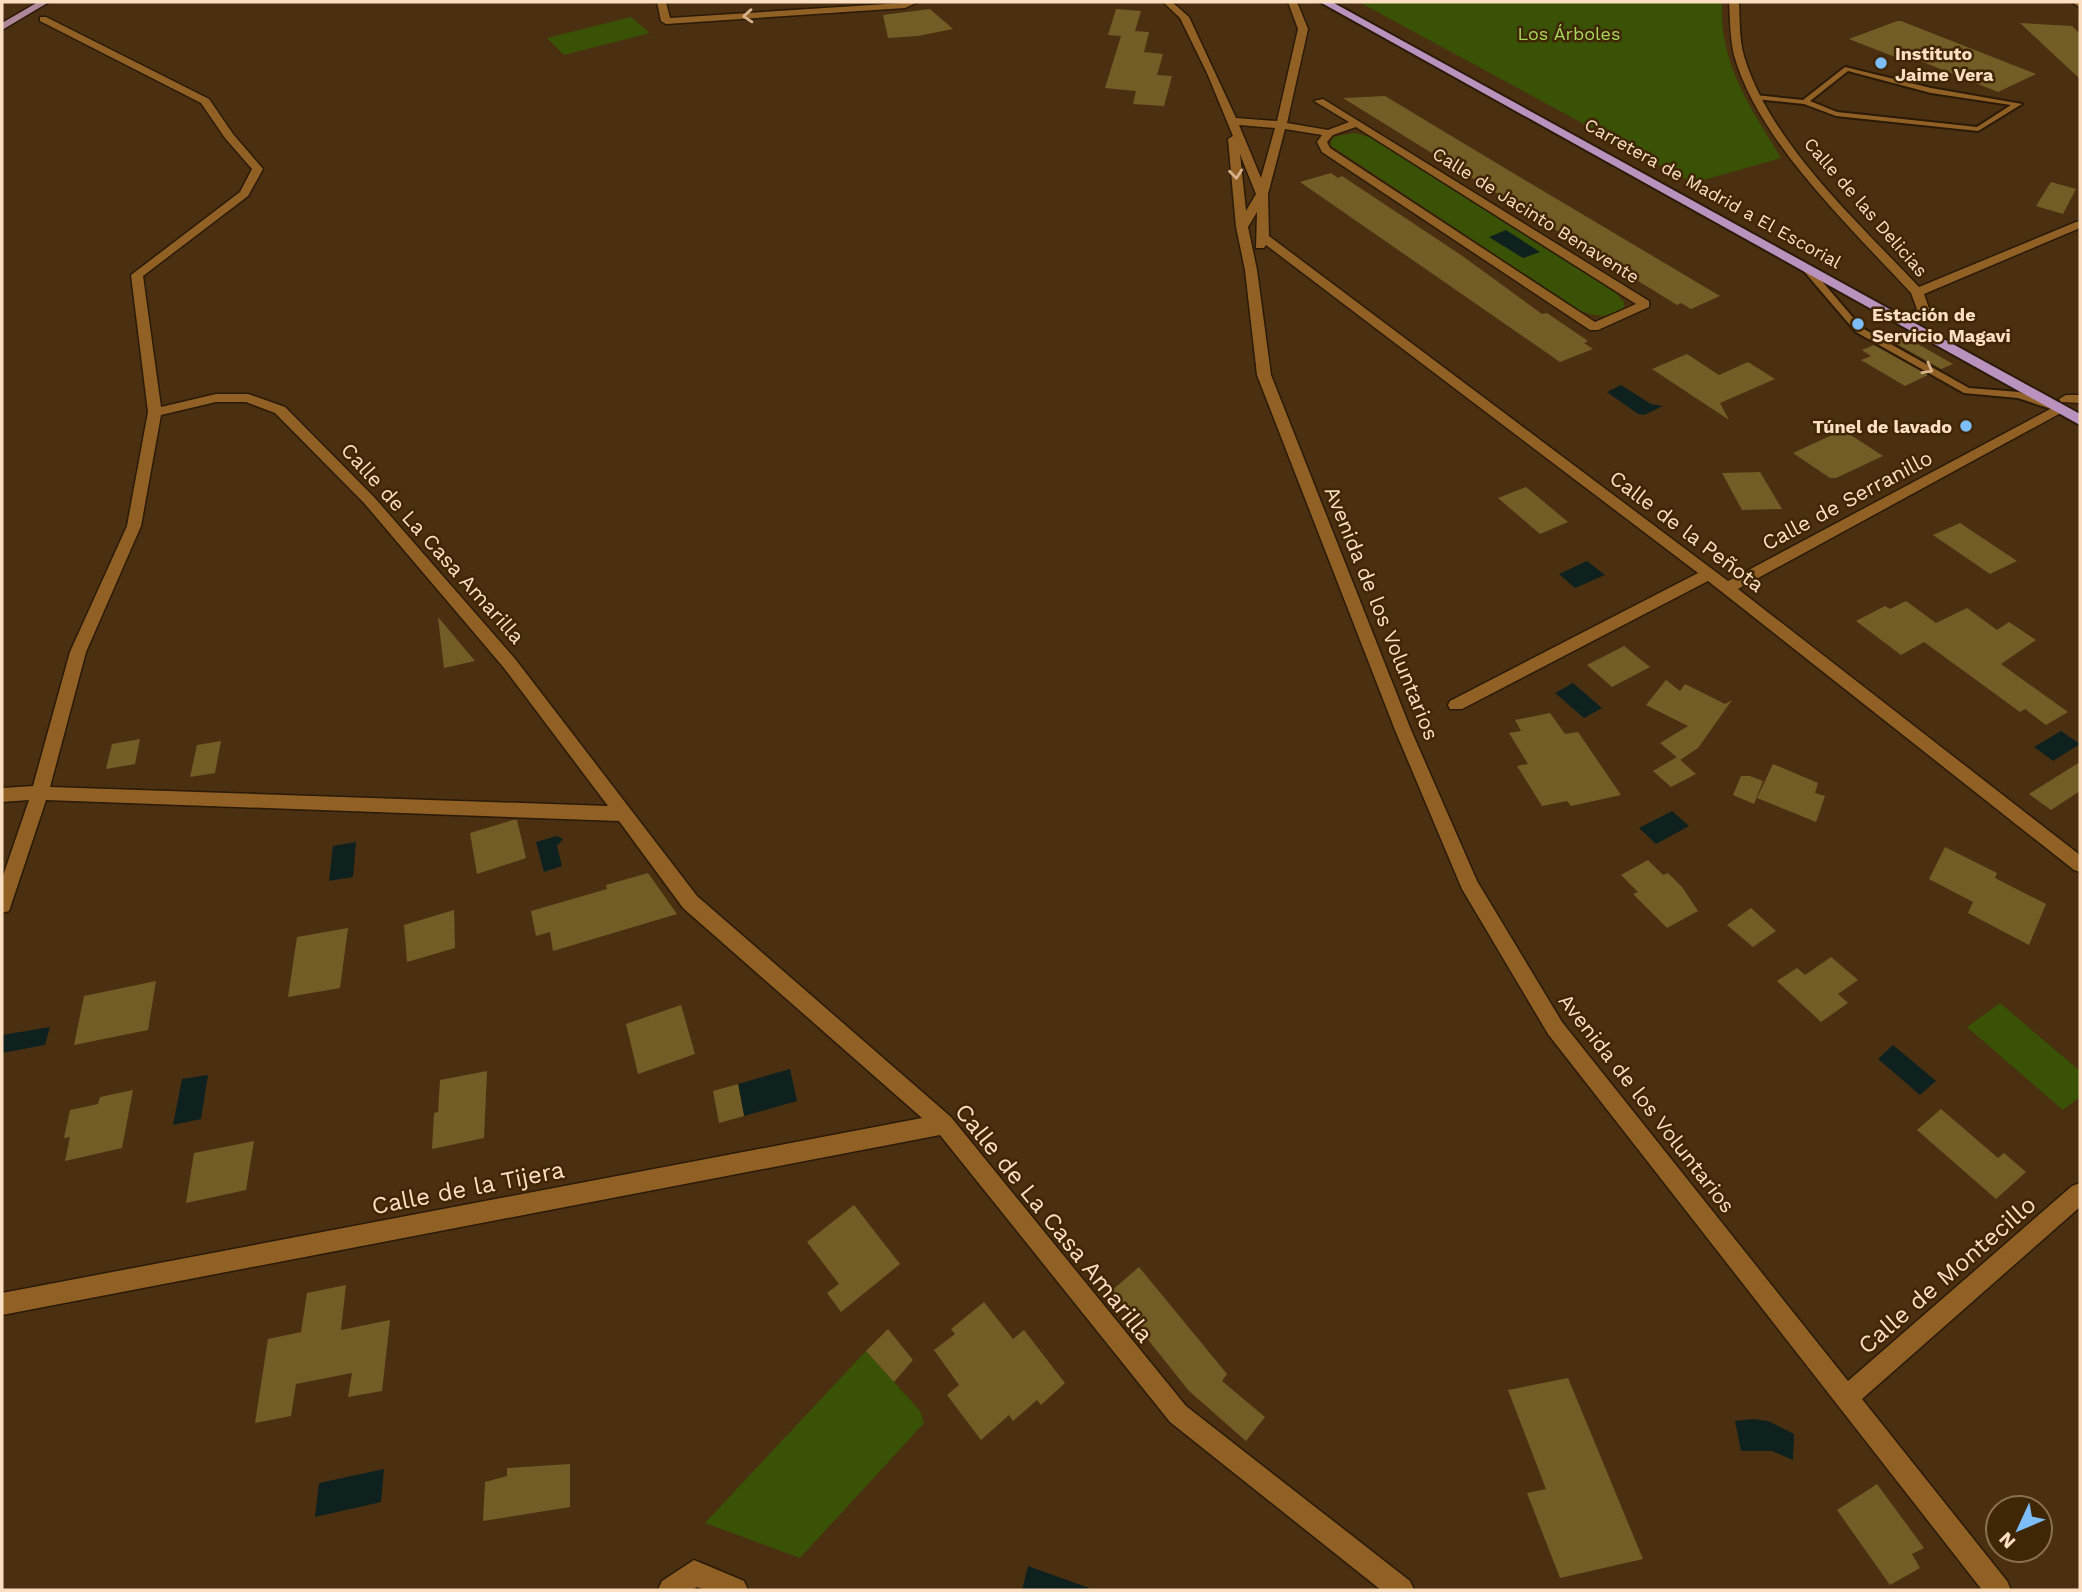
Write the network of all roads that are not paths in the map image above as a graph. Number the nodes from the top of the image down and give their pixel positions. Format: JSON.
{"nodes":[{"id":1,"x":44,"y":2,"type":"edge"},
{"id":2,"x":662,"y":2,"type":"edge"},
{"id":3,"x":913,"y":2,"type":"edge"},
{"id":4,"x":1167,"y":2,"type":"edge"},
{"id":5,"x":1283,"y":2,"type":"edge"},
{"id":6,"x":1293,"y":2,"type":"edge"},
{"id":7,"x":1325,"y":2,"type":"edge"},
{"id":8,"x":1342,"y":2,"type":"edge"},
{"id":9,"x":1734,"y":2,"type":"edge"},
{"id":10,"x":2076,"y":2,"type":"edge"},
{"id":11,"x":2080,"y":5,"type":"edge"},
{"id":12,"x":1299,"y":18,"type":"junction"},
{"id":13,"x":43,"y":19,"type":"dead end"},
{"id":14,"x":2,"y":27,"type":"edge"},
{"id":15,"x":1755,"y":97,"type":"junction"},
{"id":16,"x":1319,"y":101,"type":"dead end"},
{"id":17,"x":1805,"y":102,"type":"junction"},
{"id":18,"x":1225,"y":107,"type":"junction"},
{"id":19,"x":1284,"y":111,"type":"junction"},
{"id":20,"x":1231,"y":121,"type":"junction"},
{"id":21,"x":1357,"y":124,"type":"junction"},
{"id":22,"x":1281,"y":125,"type":"junction"},
{"id":23,"x":1329,"y":133,"type":"junction"},
{"id":24,"x":1262,"y":194,"type":"junction"},
{"id":25,"x":2080,"y":224,"type":"edge"},
{"id":26,"x":1242,"y":227,"type":"junction"},
{"id":27,"x":1263,"y":237,"type":"junction"},
{"id":28,"x":1802,"y":264,"type":"junction"},
{"id":29,"x":1251,"y":271,"type":"junction"},
{"id":30,"x":1917,"y":292,"type":"junction"},
{"id":31,"x":1915,"y":315,"type":"junction"},
{"id":32,"x":2069,"y":402,"type":"edge"},
{"id":33,"x":2080,"y":406,"type":"edge"},
{"id":34,"x":155,"y":412,"type":"junction"},
{"id":35,"x":2080,"y":420,"type":"edge"},
{"id":36,"x":1709,"y":574,"type":"junction"},
{"id":37,"x":1727,"y":588,"type":"junction"},
{"id":38,"x":1456,"y":705,"type":"dead end"},
{"id":39,"x":40,"y":793,"type":"junction"},
{"id":40,"x":2,"y":795,"type":"edge"},
{"id":41,"x":622,"y":814,"type":"junction"},
{"id":42,"x":2080,"y":865,"type":"edge"},
{"id":43,"x":2,"y":905,"type":"edge"},
{"id":44,"x":944,"y":1124,"type":"junction"},
{"id":45,"x":2080,"y":1193,"type":"edge"},
{"id":46,"x":2,"y":1304,"type":"edge"},
{"id":47,"x":1848,"y":1396,"type":"junction"},
{"id":48,"x":671,"y":1590,"type":"edge"},
{"id":49,"x":735,"y":1590,"type":"edge"},
{"id":50,"x":1401,"y":1590,"type":"edge"},
{"id":51,"x":1998,"y":1590,"type":"edge"}],
"edges":[{"from":1,"to":14,"type":"main road"},
{"from":3,"to":2,"type":"street","one_way":true},
{"from":4,"to":18,"type":"street"},
{"from":5,"to":12,"type":"street"},
{"from":6,"to":12,"type":"street","name":"Avenida de los Voluntarios"},
{"from":7,"to":28,"type":"highway","name":"Carretera de Madrid a El Escorial"},
{"from":8,"to":31,"type":"highway","name":"Carretera de Madrid a El Escorial"},
{"from":9,"to":15,"type":"street","name":"Calle de las Delicias"},
{"from":10,"to":11,"type":"street"},
{"from":12,"to":19,"type":"street","name":"Avenida de los Voluntarios"},
{"from":13,"to":34,"type":"street"},
{"from":15,"to":17,"type":"lane"},
{"from":15,"to":30,"type":"street","name":"Calle de las Delicias"},
{"from":16,"to":21,"type":"street","name":"Calle de Jacinto Benavente"},
{"from":17,"to":17,"type":"lane"},
{"from":18,"to":19,"type":"street"},
{"from":18,"to":20,"type":"street"},
{"from":19,"to":22,"type":"street","name":"Avenida de los Voluntarios"},
{"from":20,"to":22,"type":"street"},
{"from":20,"to":24,"type":"street"},
{"from":20,"to":26,"type":"street","one_way":true},
{"from":21,"to":23,"type":"street"},
{"from":21,"to":23,"type":"street","name":"Calle de Jacinto Benavente"},
{"from":22,"to":23,"type":"street"},
{"from":22,"to":24,"type":"street","name":"Avenida de los Voluntarios"},
{"from":24,"to":26,"type":"street","name":"Avenida de los Voluntarios"},
{"from":24,"to":27,"type":"street","name":"Avenida de los Voluntarios"},
{"from":25,"to":30,"type":"street"},
{"from":26,"to":29,"type":"street","name":"Avenida de los Voluntarios"},
{"from":27,"to":29,"type":"street","name":"Avenida de los Voluntarios"},
{"from":27,"to":36,"type":"street","name":"Calle de la Peñota"},
{"from":28,"to":32,"type":"highway","name":"Carretera de Madrid a El Escorial"},
{"from":28,"to":32,"type":"lane","one_way":true},
{"from":29,"to":47,"type":"street","name":"Avenida de los Voluntarios"},
{"from":30,"to":31,"type":"street","name":"Calle de las Delicias"},
{"from":31,"to":32,"type":"highway","name":"Carretera de Madrid a El Escorial"},
{"from":32,"to":33,"type":"highway","name":"Carretera de Madrid a El Escorial"},
{"from":32,"to":35,"type":"highway","name":"Carretera de Madrid a El Escorial"},
{"from":32,"to":37,"type":"street","name":"Calle de Serranillo"},
{"from":34,"to":39,"type":"street"},
{"from":34,"to":41,"type":"street","name":"Calle de La Casa Amarilla"},
{"from":36,"to":37,"type":"street","name":"Calle de la Peñota"},
{"from":36,"to":38,"type":"street"},
{"from":37,"to":42,"type":"street","name":"Calle de la Peñota"},
{"from":39,"to":40,"type":"street"},
{"from":39,"to":41,"type":"street"},
{"from":39,"to":43,"type":"street"},
{"from":41,"to":44,"type":"street","name":"Calle de La Casa Amarilla"},
{"from":44,"to":46,"type":"street","name":"Calle de la Tijera"},
{"from":44,"to":50,"type":"street","name":"Calle de La Casa Amarilla"},
{"from":45,"to":47,"type":"street","name":"Calle de Montecillo"},
{"from":47,"to":51,"type":"street","name":"Avenida de los Voluntarios"},
{"from":48,"to":49,"type":"street"}]}
